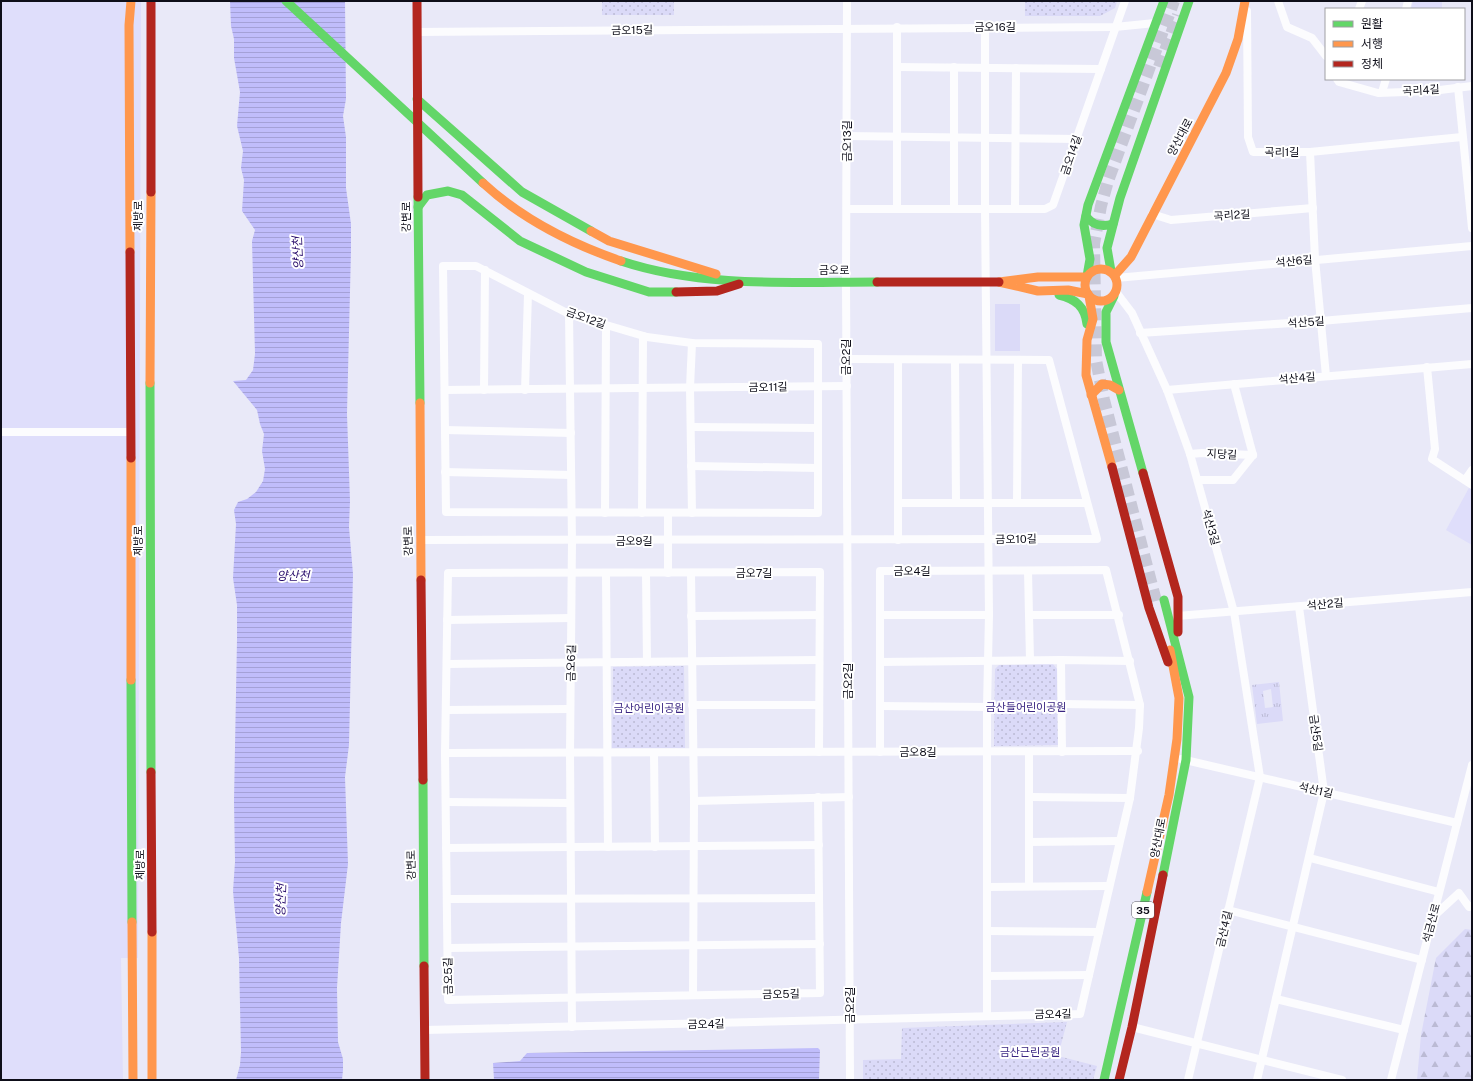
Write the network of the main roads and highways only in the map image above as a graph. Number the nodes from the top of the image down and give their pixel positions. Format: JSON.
{"nodes":[{"id":1,"x":131,"y":1,"type":"edge"},
{"id":2,"x":151,"y":1,"type":"edge"},
{"id":3,"x":286,"y":1,"type":"edge"},
{"id":4,"x":417,"y":1,"type":"edge"},
{"id":5,"x":1164,"y":1,"type":"edge"},
{"id":6,"x":1246,"y":1,"type":"edge"},
{"id":7,"x":1185,"y":2,"type":"edge"},
{"id":8,"x":417,"y":99,"type":"junction"},
{"id":9,"x":418,"y":207,"type":"junction"},
{"id":10,"x":1085,"y":221,"type":"junction"},
{"id":11,"x":1113,"y":224,"type":"junction"},
{"id":12,"x":1114,"y":275,"type":"junction"},
{"id":13,"x":1053,"y":277,"type":"junction"},
{"id":14,"x":1087,"y":277,"type":"junction"},
{"id":15,"x":746,"y":282,"type":"junction"},
{"id":16,"x":999,"y":282,"type":"junction"},
{"id":17,"x":1038,"y":291,"type":"junction"},
{"id":18,"x":1115,"y":294,"type":"junction"},
{"id":19,"x":1089,"y":295,"type":"junction"},
{"id":20,"x":1087,"y":340,"type":"junction"},
{"id":21,"x":1119,"y":390,"type":"junction"},
{"id":22,"x":1091,"y":395,"type":"junction"},
{"id":23,"x":1178,"y":652,"type":"junction"},
{"id":24,"x":1176,"y":678,"type":"junction"},
{"id":25,"x":133,"y":1080,"type":"edge"},
{"id":26,"x":152,"y":1080,"type":"edge"},
{"id":27,"x":425,"y":1080,"type":"edge"},
{"id":28,"x":1104,"y":1080,"type":"edge"},
{"id":29,"x":1119,"y":1080,"type":"edge"}],
"edges":[{"from":1,"to":25,"type":"main road"},
{"from":2,"to":26,"type":"main road","name":"제방로"},
{"from":3,"to":15,"type":"main road","name":"금오로"},
{"from":4,"to":8,"type":"main road","name":"강변로"},
{"from":5,"to":10,"type":"main road"},
{"from":6,"to":12,"type":"main road","name":"양산대로"},
{"from":7,"to":11,"type":"main road"},
{"from":8,"to":9,"type":"main road","name":"강변로"},
{"from":8,"to":15,"type":"main road"},
{"from":9,"to":15,"type":"main road"},
{"from":9,"to":27,"type":"main road","name":"강변로"},
{"from":10,"to":11,"type":"main road"},
{"from":10,"to":13,"type":"main road"},
{"from":10,"to":14,"type":"main road"},
{"from":11,"to":12,"type":"main road"},
{"from":12,"to":14,"type":"main road"},
{"from":12,"to":18,"type":"main road"},
{"from":13,"to":14,"type":"main road","name":"금오로"},
{"from":13,"to":16,"type":"main road","name":"금오로"},
{"from":14,"to":19,"type":"main road"},
{"from":15,"to":16,"type":"main road","name":"금오로"},
{"from":16,"to":17,"type":"main road","name":"금오로"},
{"from":17,"to":19,"type":"main road","name":"금오로"},
{"from":17,"to":20,"type":"main road"},
{"from":18,"to":19,"type":"main road"},
{"from":18,"to":21,"type":"main road"},
{"from":19,"to":20,"type":"main road"},
{"from":20,"to":22,"type":"main road"},
{"from":21,"to":22,"type":"main road"},
{"from":21,"to":23,"type":"main road"},
{"from":22,"to":24,"type":"main road"},
{"from":23,"to":24,"type":"main road","name":"양산대로","number":"35"},
{"from":23,"to":29,"type":"main road","name":"양산대로","number":"35"},
{"from":24,"to":28,"type":"main road","name":"양산대로","number":"35"}]}
